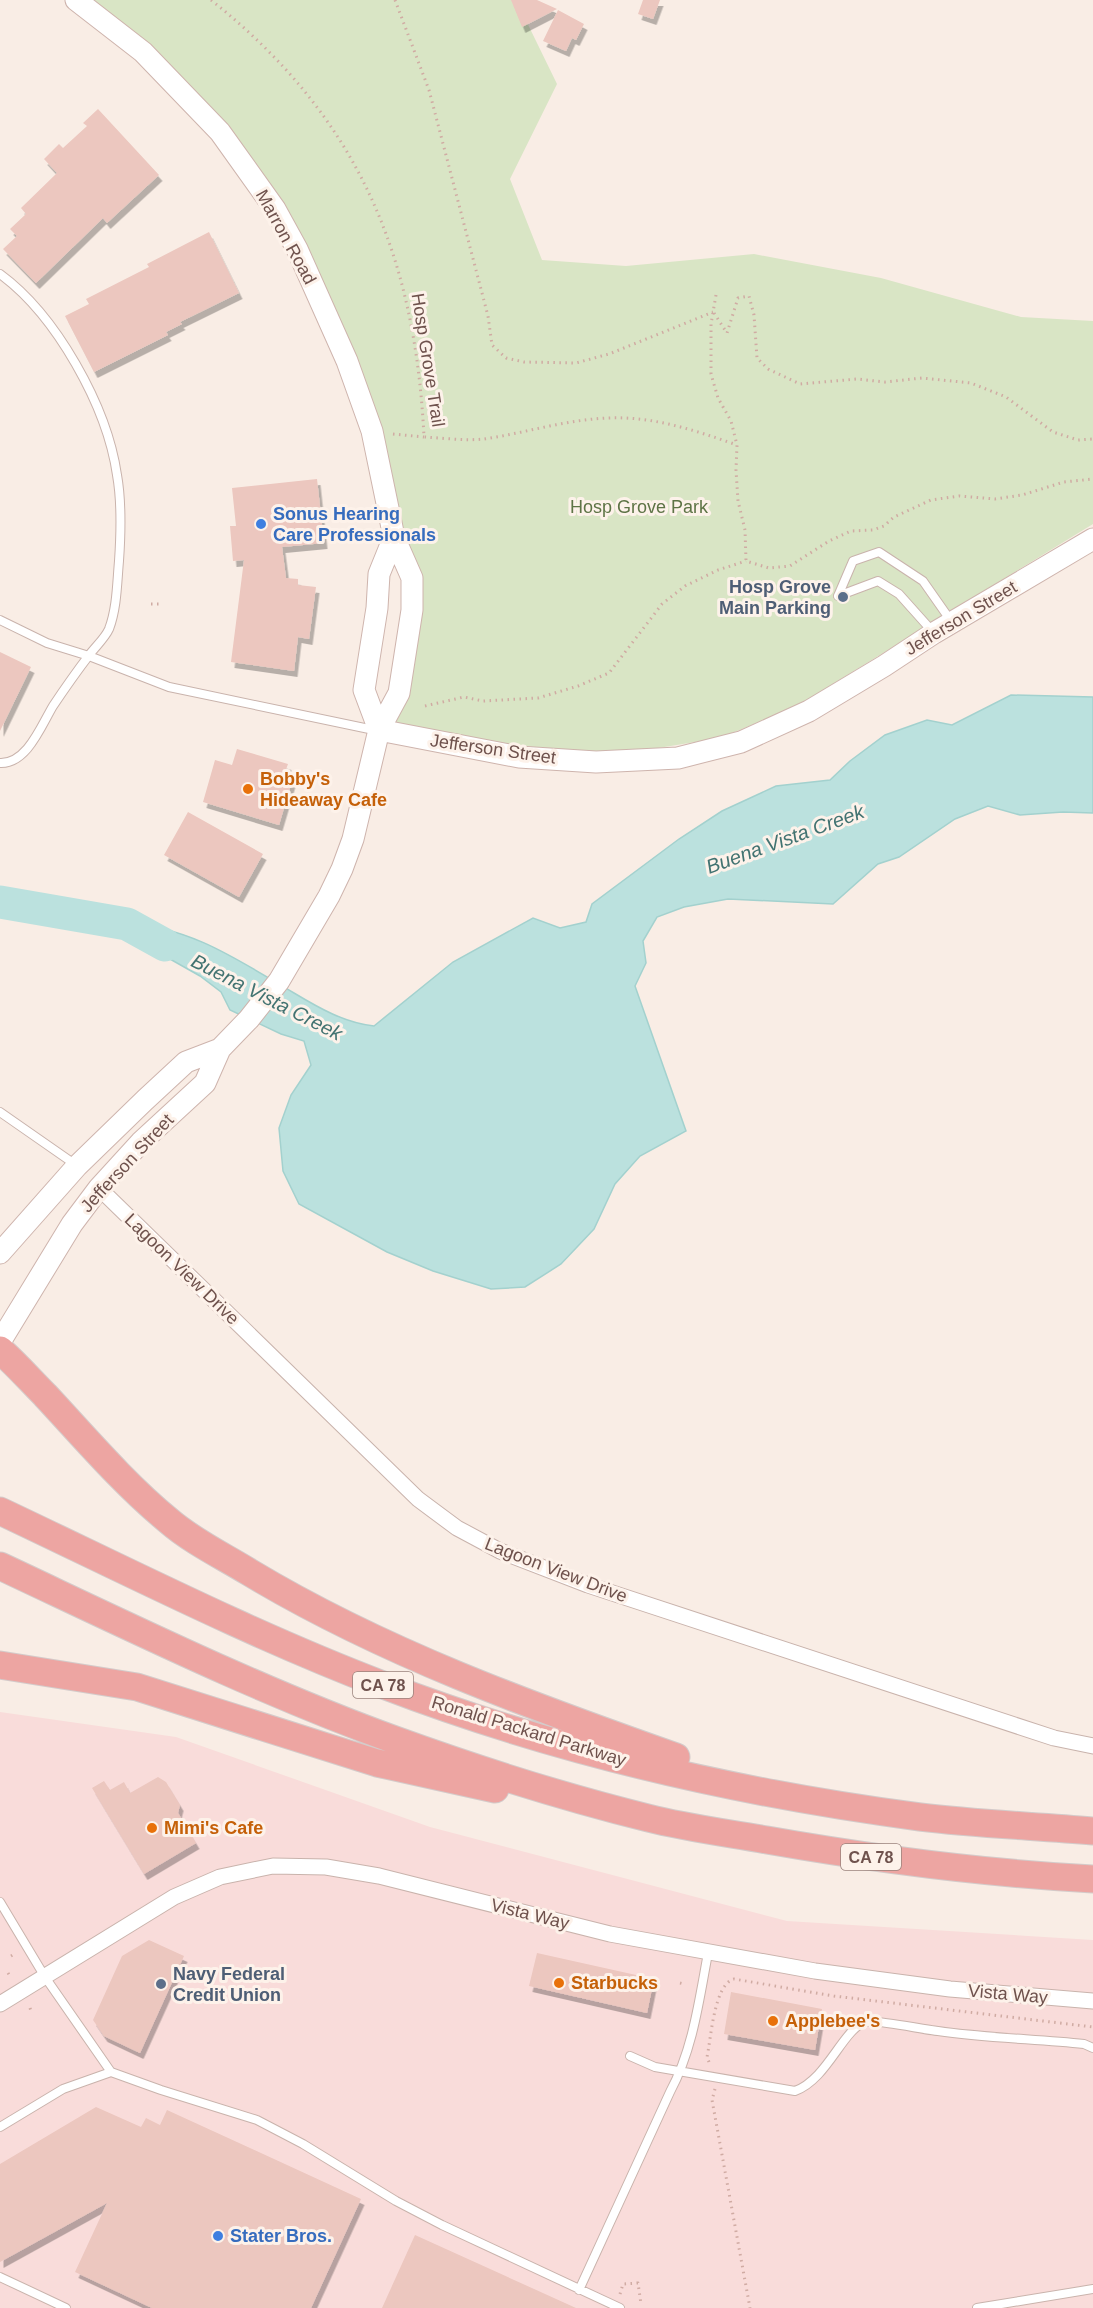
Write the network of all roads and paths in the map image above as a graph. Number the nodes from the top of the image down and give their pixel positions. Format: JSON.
{"nodes":[{"id":1,"x":76,"y":0,"type":"edge"},
{"id":2,"x":211,"y":0,"type":"edge"},
{"id":3,"x":395,"y":0,"type":"edge"},
{"id":4,"x":0,"y":274,"type":"edge"},
{"id":5,"x":716,"y":295,"type":"dead end"},
{"id":6,"x":713,"y":312,"type":"junction"},
{"id":7,"x":372,"y":431,"type":"junction"},
{"id":8,"x":424,"y":437,"type":"junction"},
{"id":9,"x":1093,"y":439,"type":"edge"},
{"id":10,"x":737,"y":445,"type":"junction"},
{"id":11,"x":1093,"y":479,"type":"edge"},
{"id":12,"x":394,"y":537,"type":"junction"},
{"id":13,"x":1093,"y":539,"type":"edge"},
{"id":14,"x":746,"y":561,"type":"junction"},
{"id":15,"x":151,"y":604,"type":"dead end"},
{"id":16,"x":162,"y":604,"type":"dead end"},
{"id":17,"x":0,"y":620,"type":"edge"},
{"id":18,"x":943,"y":628,"type":"junction"},
{"id":19,"x":89,"y":656,"type":"junction"},
{"id":20,"x":425,"y":706,"type":"dead end"},
{"id":21,"x":379,"y":730,"type":"junction"},
{"id":22,"x":0,"y":763,"type":"edge"},
{"id":23,"x":220,"y":1049,"type":"junction"},
{"id":24,"x":0,"y":1112,"type":"edge"},
{"id":25,"x":77,"y":1166,"type":"junction"},
{"id":26,"x":99,"y":1188,"type":"junction"},
{"id":27,"x":0,"y":1253,"type":"edge"},
{"id":28,"x":0,"y":1342,"type":"edge"},
{"id":29,"x":0,"y":1350,"type":"edge"},
{"id":30,"x":0,"y":1511,"type":"edge"},
{"id":31,"x":0,"y":1566,"type":"edge"},
{"id":32,"x":0,"y":1665,"type":"edge"},
{"id":33,"x":1093,"y":1746,"type":"edge"},
{"id":34,"x":788,"y":1797,"type":"junction"},
{"id":35,"x":650,"y":1819,"type":"junction"},
{"id":36,"x":1093,"y":1831,"type":"edge"},
{"id":37,"x":1093,"y":1879,"type":"edge"},
{"id":38,"x":0,"y":1902,"type":"edge"},
{"id":39,"x":16,"y":1953,"type":"dead end"},
{"id":40,"x":708,"y":1953,"type":"junction"},
{"id":41,"x":11,"y":1956,"type":"dead end"},
{"id":42,"x":45,"y":1977,"type":"junction"},
{"id":43,"x":1088,"y":2003,"type":"edge"},
{"id":44,"x":0,"y":2004,"type":"edge"},
{"id":45,"x":1093,"y":2027,"type":"edge"},
{"id":46,"x":1093,"y":2048,"type":"edge"},
{"id":47,"x":630,"y":2056,"type":"dead end"},
{"id":48,"x":710,"y":2062,"type":"dead end"},
{"id":49,"x":681,"y":2071,"type":"junction"},
{"id":50,"x":111,"y":2072,"type":"junction"},
{"id":51,"x":715,"y":2087,"type":"dead end"},
{"id":52,"x":0,"y":2127,"type":"edge"},
{"id":53,"x":0,"y":2277,"type":"edge"},
{"id":54,"x":1093,"y":2289,"type":"edge"},
{"id":55,"x":579,"y":2290,"type":"junction"},
{"id":56,"x":620,"y":2295,"type":"dead end"},
{"id":57,"x":641,"y":2304,"type":"dead end"},
{"id":58,"x":66,"y":2308,"type":"edge"},
{"id":59,"x":620,"y":2308,"type":"edge"},
{"id":60,"x":750,"y":2308,"type":"edge"},
{"id":61,"x":977,"y":2308,"type":"edge"}],
"edges":[{"from":1,"to":7,"type":"main road","name":"Marron Road"},
{"from":2,"to":8,"type":"path","name":"Hosp Grove Trail"},
{"from":3,"to":6,"type":"path"},
{"from":4,"to":19,"type":"lane"},
{"from":5,"to":6,"type":"path"},
{"from":6,"to":9,"type":"path"},
{"from":6,"to":10,"type":"path"},
{"from":7,"to":8,"type":"path"},
{"from":7,"to":12,"type":"main road","name":"Marron Road"},
{"from":8,"to":10,"type":"path","name":"Hosp Grove Trail"},
{"from":10,"to":14,"type":"path"},
{"from":11,"to":14,"type":"path"},
{"from":12,"to":21,"type":"main road"},
{"from":12,"to":21,"type":"main road","name":"Marron Road"},
{"from":13,"to":18,"type":"main road","name":"Jefferson Street"},
{"from":14,"to":20,"type":"path"},
{"from":15,"to":16,"type":"path"},
{"from":17,"to":19,"type":"lane"},
{"from":18,"to":18,"type":"lane"},
{"from":18,"to":21,"type":"main road","name":"Jefferson Street"},
{"from":19,"to":21,"type":"lane"},
{"from":19,"to":22,"type":"lane"},
{"from":21,"to":23,"type":"main road","name":"Jefferson Street"},
{"from":23,"to":25,"type":"main road","name":"Jefferson Street"},
{"from":23,"to":26,"type":"main road","name":"Jefferson Street"},
{"from":24,"to":25,"type":"lane"},
{"from":25,"to":27,"type":"main road","name":"Jefferson Street"},
{"from":26,"to":28,"type":"main road","name":"Jefferson Street"},
{"from":26,"to":33,"type":"street","name":"Lagoon View Drive"},
{"from":29,"to":34,"type":"highway"},
{"from":30,"to":34,"type":"highway","name":"Ronald Packard Parkway","number":"CA 78"},
{"from":31,"to":35,"type":"highway","number":"CA 78"},
{"from":32,"to":35,"type":"highway"},
{"from":34,"to":36,"type":"highway","name":"Ronald Packard Parkway","number":"CA 78"},
{"from":35,"to":37,"type":"highway","number":"CA 78"},
{"from":38,"to":42,"type":"lane"},
{"from":39,"to":41,"type":"path"},
{"from":40,"to":42,"type":"street","name":"Vista Way"},
{"from":40,"to":43,"type":"street","name":"Vista Way"},
{"from":40,"to":49,"type":"lane"},
{"from":42,"to":44,"type":"street","name":"Vista Way"},
{"from":42,"to":50,"type":"lane"},
{"from":45,"to":48,"type":"path"},
{"from":46,"to":49,"type":"lane"},
{"from":47,"to":49,"type":"lane"},
{"from":49,"to":55,"type":"lane"},
{"from":50,"to":52,"type":"lane"},
{"from":50,"to":55,"type":"lane"},
{"from":51,"to":60,"type":"path"},
{"from":53,"to":58,"type":"lane"},
{"from":54,"to":61,"type":"lane"},
{"from":55,"to":59,"type":"lane"},
{"from":56,"to":57,"type":"path"}]}
